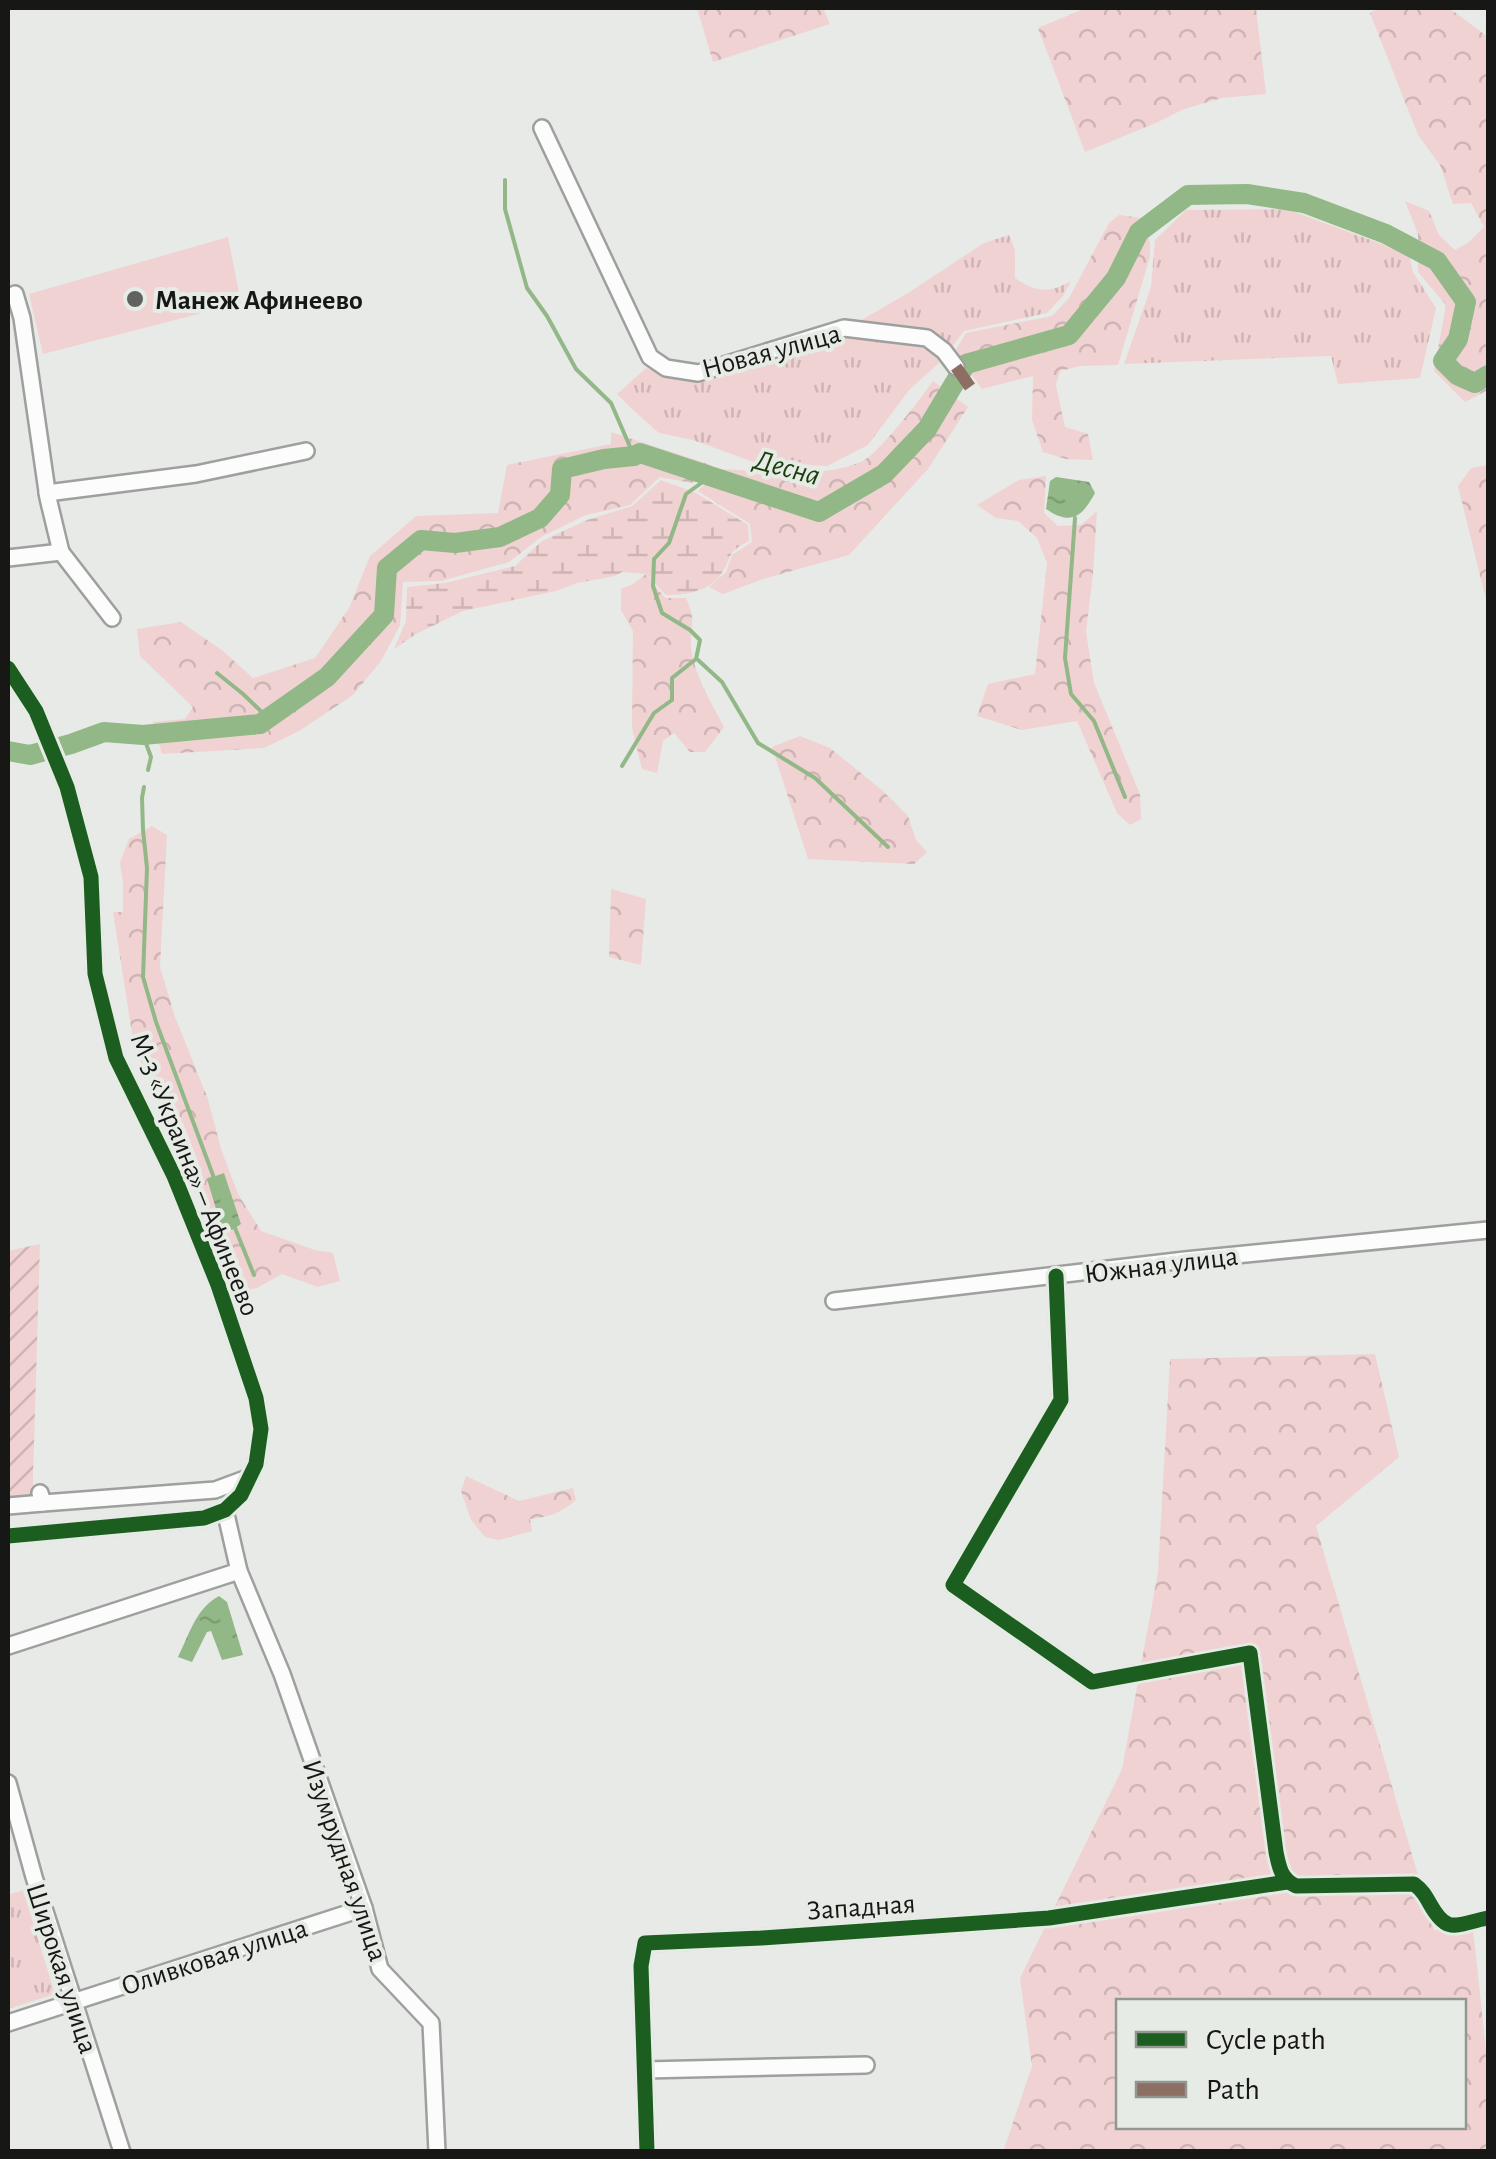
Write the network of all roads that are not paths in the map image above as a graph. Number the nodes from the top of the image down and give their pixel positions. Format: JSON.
{"nodes":[{"id":1,"x":542,"y":128,"type":"dead end"},
{"id":2,"x":15,"y":294,"type":"dead end"},
{"id":3,"x":956,"y":367,"type":"dead end"},
{"id":4,"x":306,"y":451,"type":"dead end"},
{"id":5,"x":47,"y":493,"type":"junction"},
{"id":6,"x":61,"y":552,"type":"junction"},
{"id":7,"x":8,"y":558,"type":"edge"},
{"id":8,"x":112,"y":618,"type":"dead end"},
{"id":9,"x":8,"y":668,"type":"edge"},
{"id":10,"x":1488,"y":1230,"type":"edge"},
{"id":11,"x":1056,"y":1276,"type":"junction"},
{"id":12,"x":834,"y":1302,"type":"dead end"},
{"id":13,"x":250,"y":1477,"type":"junction"},
{"id":14,"x":8,"y":1506,"type":"edge"},
{"id":15,"x":225,"y":1510,"type":"junction"},
{"id":16,"x":8,"y":1536,"type":"edge"},
{"id":17,"x":238,"y":1571,"type":"junction"},
{"id":18,"x":8,"y":1646,"type":"edge"},
{"id":19,"x":8,"y":1784,"type":"edge"},
{"id":20,"x":1287,"y":1882,"type":"junction"},
{"id":21,"x":364,"y":1908,"type":"junction"},
{"id":22,"x":1488,"y":1918,"type":"edge"},
{"id":23,"x":74,"y":2002,"type":"junction"},
{"id":24,"x":8,"y":2023,"type":"edge"},
{"id":25,"x":866,"y":2066,"type":"dead end"},
{"id":26,"x":645,"y":2070,"type":"junction"},
{"id":27,"x":122,"y":2152,"type":"edge"},
{"id":28,"x":437,"y":2152,"type":"edge"},
{"id":29,"x":647,"y":2152,"type":"edge"}],
"edges":[{"from":1,"to":3,"type":"street","name":"Новая улица"},
{"from":2,"to":5,"type":"street"},
{"from":4,"to":5,"type":"street"},
{"from":5,"to":6,"type":"street"},
{"from":6,"to":7,"type":"street"},
{"from":6,"to":8,"type":"street"},
{"from":9,"to":13,"type":"street","name":"М-3 «Украина» – Афинеево"},
{"from":10,"to":11,"type":"street","name":"Южная улица"},
{"from":11,"to":12,"type":"street","name":"Южная улица"},
{"from":11,"to":20,"type":"street"},
{"from":13,"to":14,"type":"street"},
{"from":13,"to":15,"type":"street","name":"М-3 «Украина» – Афинеево"},
{"from":15,"to":16,"type":"street"},
{"from":15,"to":17,"type":"street"},
{"from":17,"to":18,"type":"street"},
{"from":17,"to":21,"type":"street","name":"Изумрудная улица"},
{"from":19,"to":23,"type":"street","name":"Широкая улица"},
{"from":20,"to":22,"type":"street"},
{"from":20,"to":26,"type":"street","name":"Западная"},
{"from":21,"to":23,"type":"street","name":"Оливковая улица"},
{"from":21,"to":28,"type":"street","name":"Изумрудная улица"},
{"from":23,"to":24,"type":"street","name":"Оливковая улица"},
{"from":23,"to":27,"type":"street","name":"Широкая улица"},
{"from":25,"to":26,"type":"street"},
{"from":26,"to":29,"type":"street","name":"Западная"}]}
